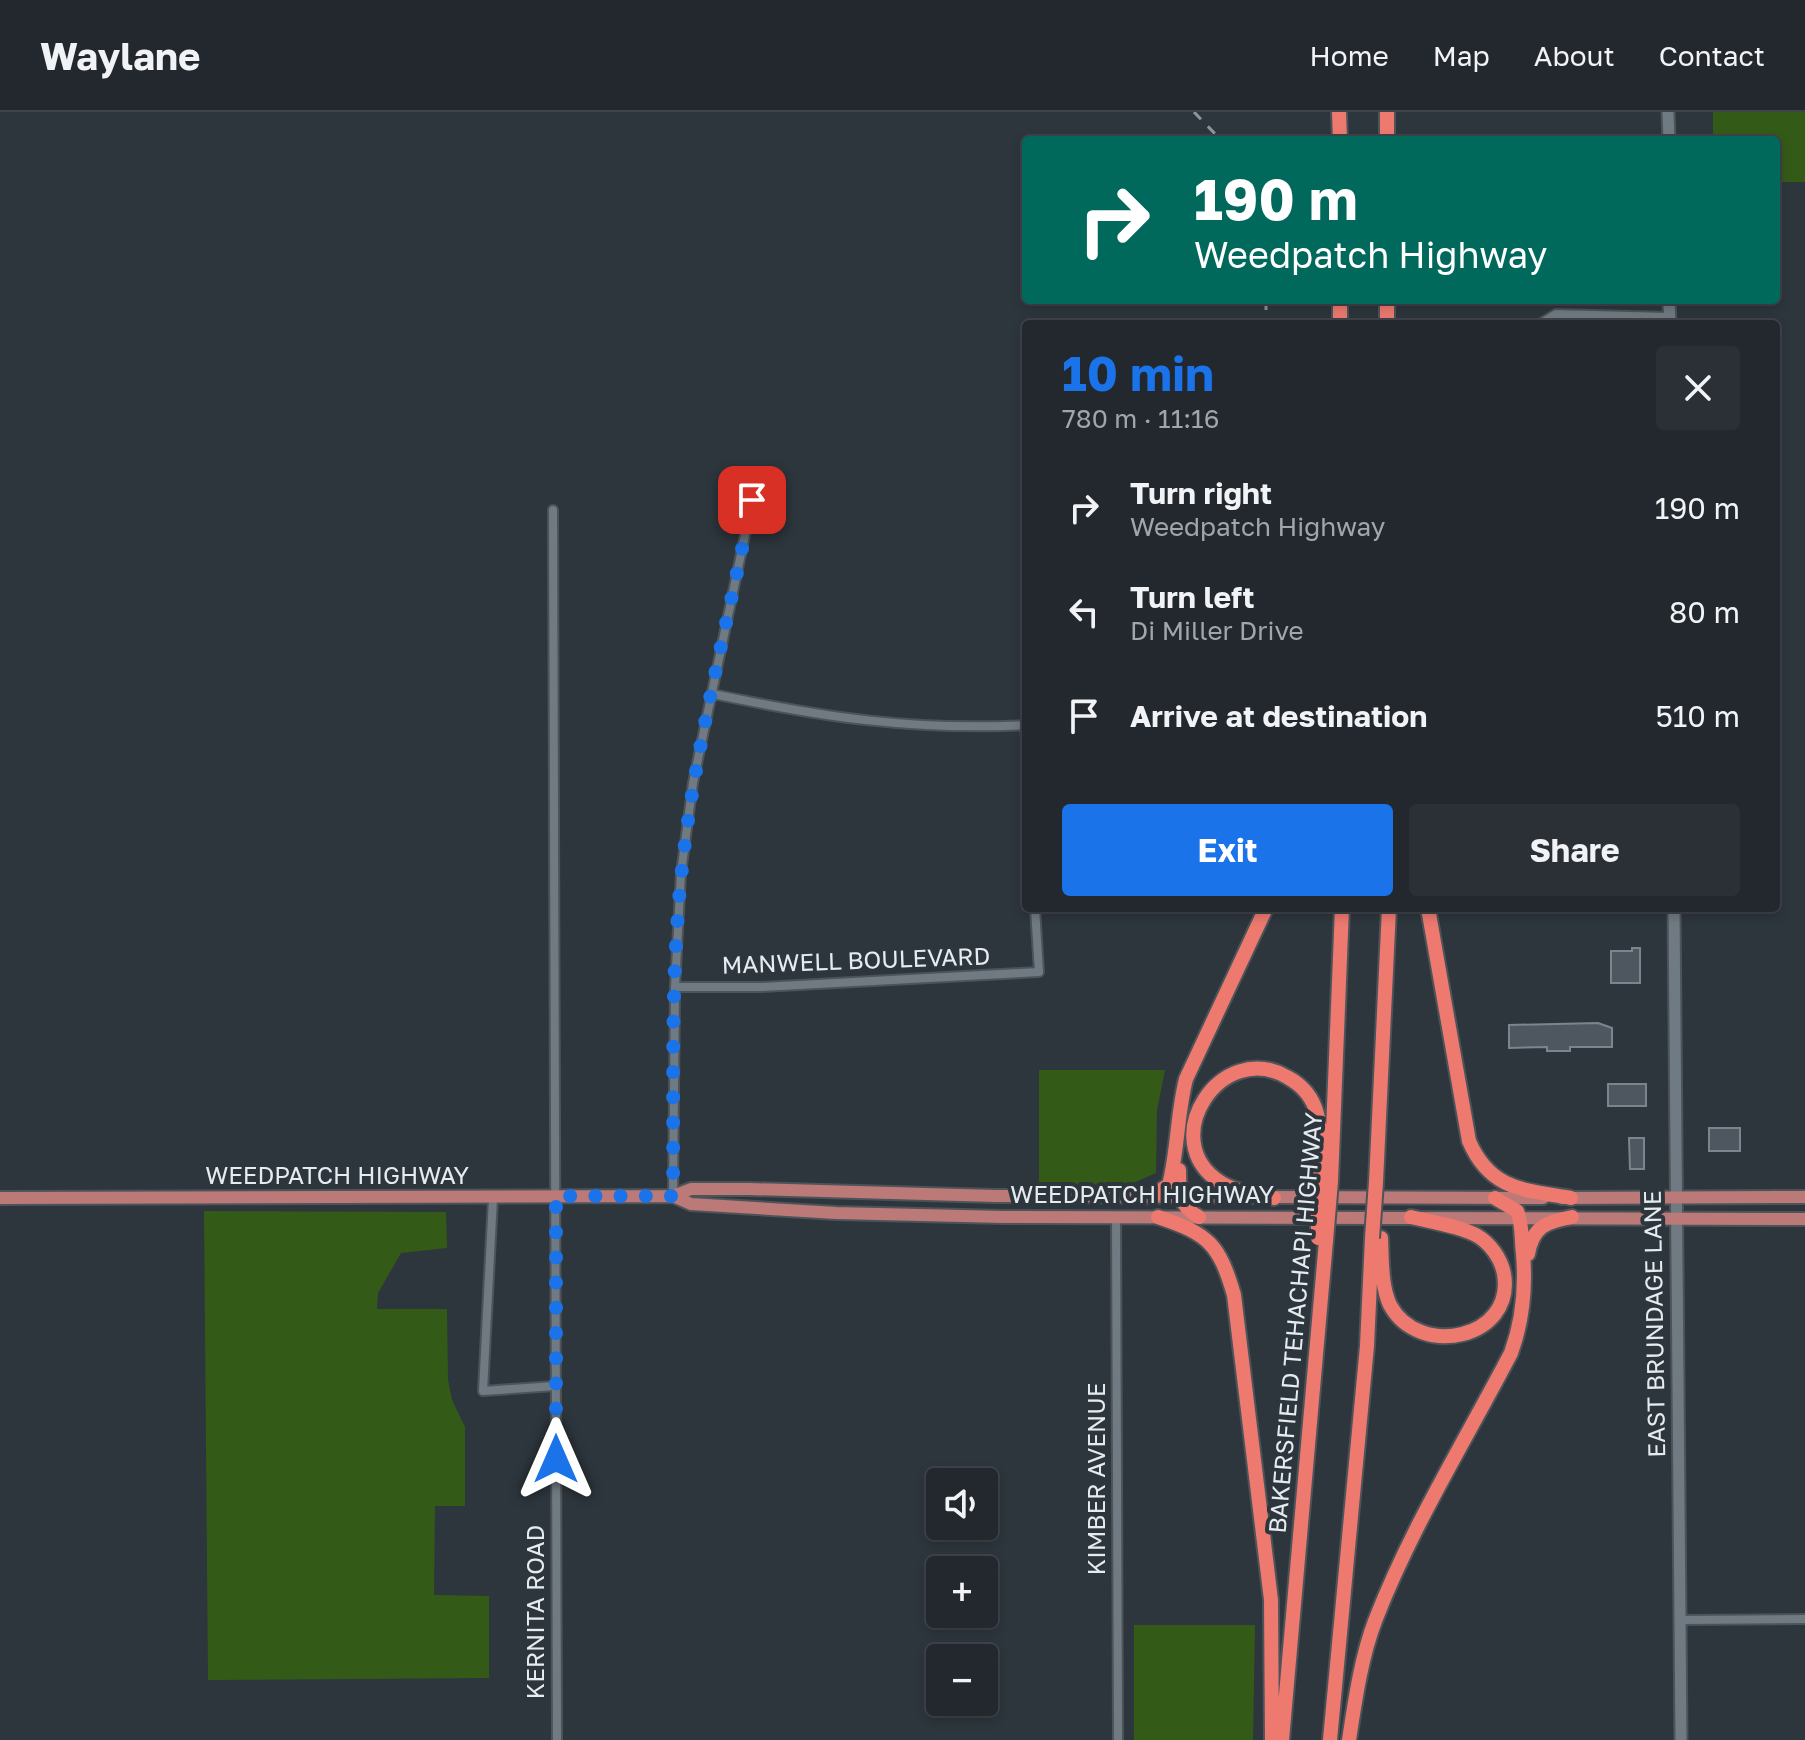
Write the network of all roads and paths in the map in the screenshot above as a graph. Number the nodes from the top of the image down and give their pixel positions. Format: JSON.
{"nodes":[{"id":1,"x":1339,"y":112,"type":"edge"},
{"id":2,"x":1387,"y":112,"type":"edge"},
{"id":3,"x":1668,"y":112,"type":"edge"},
{"id":4,"x":1340,"y":136,"type":"edge"},
{"id":5,"x":1387,"y":136,"type":"edge"},
{"id":6,"x":1669,"y":136,"type":"edge"},
{"id":7,"x":1546,"y":320,"type":"edge"},
{"id":8,"x":1654,"y":320,"type":"edge"},
{"id":9,"x":758,"y":473,"type":"dead end"},
{"id":10,"x":553,"y":510,"type":"dead end"},
{"id":11,"x":713,"y":694,"type":"junction"},
{"id":12,"x":1022,"y":725,"type":"edge"},
{"id":13,"x":1035,"y":912,"type":"edge"},
{"id":14,"x":1264,"y":912,"type":"edge"},
{"id":15,"x":1342,"y":912,"type":"edge"},
{"id":16,"x":1389,"y":912,"type":"edge"},
{"id":17,"x":1429,"y":912,"type":"edge"},
{"id":18,"x":1674,"y":912,"type":"edge"},
{"id":19,"x":675,"y":987,"type":"junction"},
{"id":20,"x":1176,"y":1150,"type":"junction"},
{"id":21,"x":1324,"y":1182,"type":"junction"},
{"id":22,"x":556,"y":1196,"type":"junction"},
{"id":23,"x":673,"y":1196,"type":"junction"},
{"id":24,"x":1150,"y":1197,"type":"junction"},
{"id":25,"x":1676,"y":1197,"type":"junction"},
{"id":26,"x":1805,"y":1197,"type":"edge"},
{"id":27,"x":0,"y":1198,"type":"edge"},
{"id":28,"x":493,"y":1198,"type":"junction"},
{"id":29,"x":1180,"y":1198,"type":"junction"},
{"id":30,"x":1274,"y":1198,"type":"junction"},
{"id":31,"x":1495,"y":1198,"type":"junction"},
{"id":32,"x":1571,"y":1198,"type":"junction"},
{"id":33,"x":1116,"y":1217,"type":"junction"},
{"id":34,"x":1158,"y":1217,"type":"junction"},
{"id":35,"x":1199,"y":1217,"type":"junction"},
{"id":36,"x":1411,"y":1217,"type":"junction"},
{"id":37,"x":1572,"y":1217,"type":"junction"},
{"id":38,"x":1676,"y":1217,"type":"junction"},
{"id":39,"x":1520,"y":1218,"type":"junction"},
{"id":40,"x":1805,"y":1219,"type":"edge"},
{"id":41,"x":1376,"y":1238,"type":"junction"},
{"id":42,"x":1525,"y":1266,"type":"junction"},
{"id":43,"x":555,"y":1386,"type":"junction"},
{"id":44,"x":1805,"y":1619,"type":"edge"},
{"id":45,"x":1681,"y":1620,"type":"junction"},
{"id":46,"x":557,"y":1740,"type":"edge"},
{"id":47,"x":1118,"y":1740,"type":"edge"},
{"id":48,"x":1272,"y":1740,"type":"edge"},
{"id":49,"x":1282,"y":1740,"type":"edge"},
{"id":50,"x":1330,"y":1740,"type":"edge"},
{"id":51,"x":1349,"y":1740,"type":"edge"},
{"id":52,"x":1681,"y":1740,"type":"edge"}],
"edges":[{"from":1,"to":4,"type":"highway"},
{"from":2,"to":5,"type":"highway"},
{"from":3,"to":6,"type":"main road"},
{"from":7,"to":8,"type":"street"},
{"from":9,"to":11,"type":"street"},
{"from":10,"to":22,"type":"street","name":"KERNITA ROAD"},
{"from":11,"to":12,"type":"street"},
{"from":11,"to":19,"type":"street"},
{"from":13,"to":19,"type":"street","name":"MANWELL BOULEVARD"},
{"from":14,"to":20,"type":"highway"},
{"from":15,"to":21,"type":"highway","name":"BAKERSFIELD TEHACHAPI HIGHWAY"},
{"from":16,"to":41,"type":"highway","bridge":true},
{"from":17,"to":32,"type":"highway"},
{"from":18,"to":25,"type":"main road","name":"EAST BRUNDAGE LANE"},
{"from":19,"to":23,"type":"street"},
{"from":20,"to":24,"type":"highway"},
{"from":20,"to":29,"type":"highway"},
{"from":21,"to":30,"type":"highway"},
{"from":21,"to":49,"type":"highway","name":"BAKERSFIELD TEHACHAPI HIGHWAY","bridge":true},
{"from":22,"to":23,"type":"main road","name":"WEEDPATCH HIGHWAY"},
{"from":22,"to":28,"type":"main road","name":"WEEDPATCH HIGHWAY"},
{"from":22,"to":43,"type":"street","name":"KERNITA ROAD"},
{"from":23,"to":24,"type":"main road","name":"WEEDPATCH HIGHWAY"},
{"from":23,"to":33,"type":"main road","name":"WEEDPATCH HIGHWAY"},
{"from":24,"to":29,"type":"main road","name":"WEEDPATCH HIGHWAY"},
{"from":25,"to":26,"type":"main road","name":"WEEDPATCH HIGHWAY"},
{"from":25,"to":32,"type":"main road","name":"WEEDPATCH HIGHWAY"},
{"from":25,"to":38,"type":"main road","name":"EAST BRUNDAGE LANE"},
{"from":27,"to":28,"type":"main road","name":"WEEDPATCH HIGHWAY"},
{"from":28,"to":43,"type":"street"},
{"from":29,"to":30,"type":"main road","name":"WEEDPATCH HIGHWAY"},
{"from":29,"to":35,"type":"highway"},
{"from":30,"to":31,"type":"main road","name":"WEEDPATCH HIGHWAY"},
{"from":31,"to":32,"type":"main road","name":"WEEDPATCH HIGHWAY"},
{"from":31,"to":39,"type":"highway"},
{"from":33,"to":34,"type":"main road","name":"WEEDPATCH HIGHWAY"},
{"from":33,"to":47,"type":"street","name":"KIMBER AVENUE"},
{"from":34,"to":35,"type":"main road","name":"WEEDPATCH HIGHWAY"},
{"from":34,"to":48,"type":"highway"},
{"from":35,"to":36,"type":"main road","name":"WEEDPATCH HIGHWAY"},
{"from":36,"to":39,"type":"main road","name":"WEEDPATCH HIGHWAY"},
{"from":36,"to":41,"type":"highway"},
{"from":37,"to":38,"type":"main road","name":"WEEDPATCH HIGHWAY"},
{"from":37,"to":39,"type":"main road","name":"WEEDPATCH HIGHWAY"},
{"from":37,"to":42,"type":"highway"},
{"from":38,"to":40,"type":"main road","name":"WEEDPATCH HIGHWAY"},
{"from":38,"to":45,"type":"main road","name":"EAST BRUNDAGE LANE"},
{"from":39,"to":42,"type":"highway"},
{"from":41,"to":50,"type":"highway"},
{"from":42,"to":51,"type":"highway"},
{"from":43,"to":46,"type":"street","name":"KERNITA ROAD"},
{"from":44,"to":45,"type":"street"},
{"from":45,"to":52,"type":"main road","name":"EAST BRUNDAGE LANE"}]}
